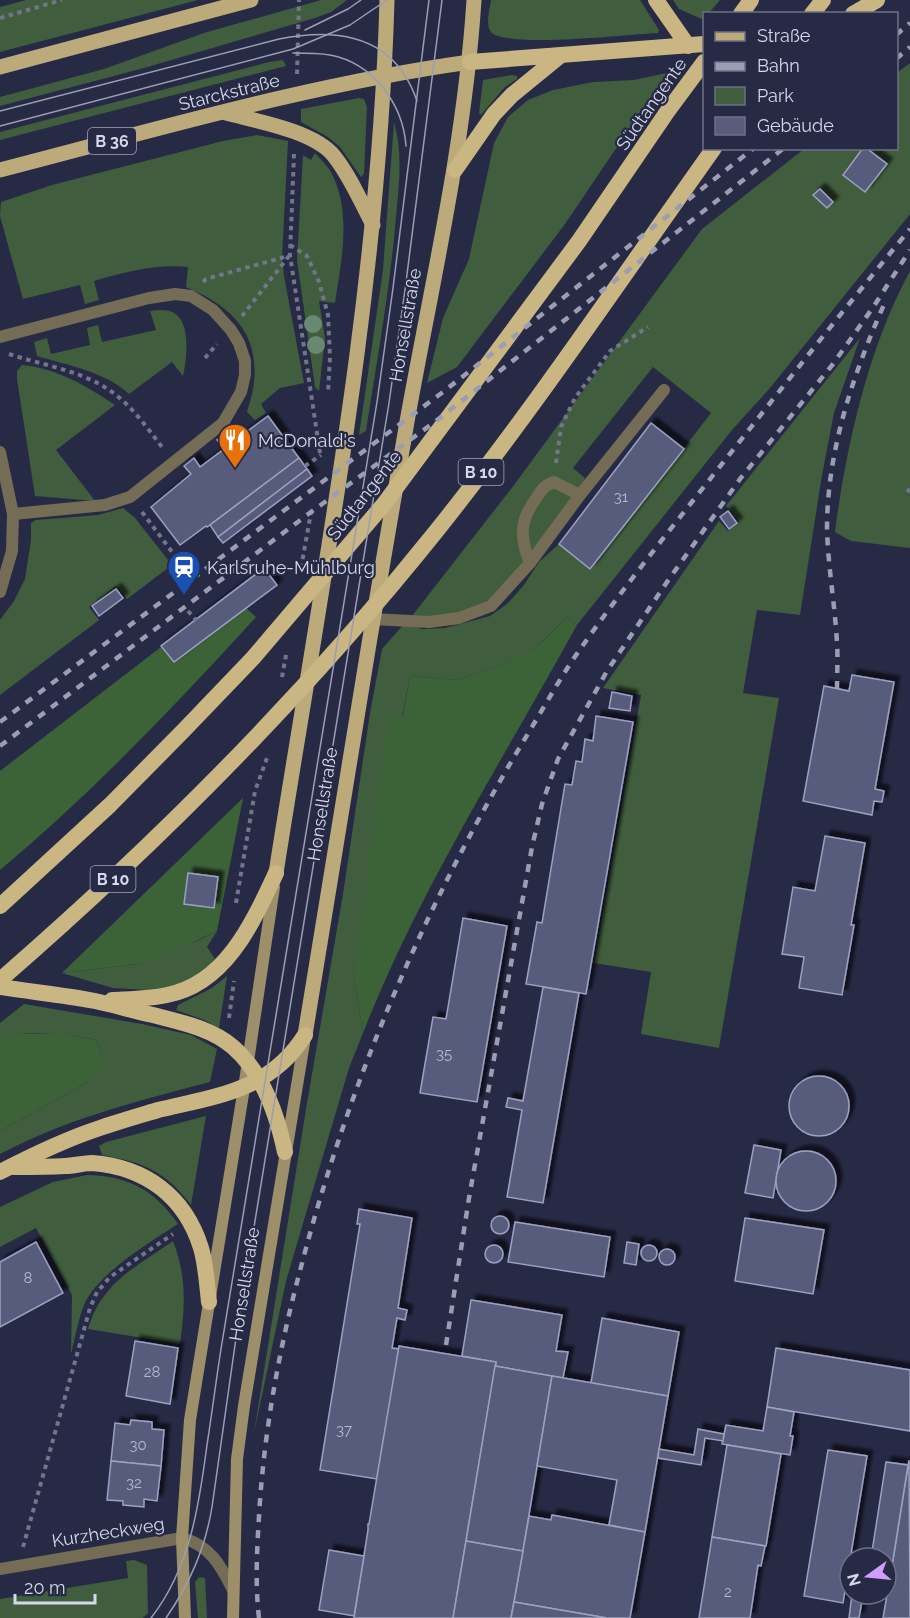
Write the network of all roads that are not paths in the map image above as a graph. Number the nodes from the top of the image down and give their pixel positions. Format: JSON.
{"nodes":[{"id":1,"x":251,"y":0,"type":"edge"},
{"id":2,"x":387,"y":0,"type":"edge"},
{"id":3,"x":474,"y":0,"type":"edge"},
{"id":4,"x":656,"y":0,"type":"edge"},
{"id":5,"x":752,"y":0,"type":"edge"},
{"id":6,"x":823,"y":0,"type":"edge"},
{"id":7,"x":877,"y":0,"type":"edge"},
{"id":8,"x":743,"y":12,"type":"edge"},
{"id":9,"x":814,"y":12,"type":"edge"},
{"id":10,"x":856,"y":12,"type":"edge"},
{"id":11,"x":696,"y":45,"type":"edge"},
{"id":12,"x":561,"y":55,"type":"junction"},
{"id":13,"x":470,"y":62,"type":"junction"},
{"id":14,"x":703,"y":65,"type":"edge"},
{"id":15,"x":0,"y":67,"type":"edge"},
{"id":16,"x":385,"y":77,"type":"junction"},
{"id":17,"x":223,"y":112,"type":"junction"},
{"id":18,"x":713,"y":150,"type":"edge"},
{"id":19,"x":0,"y":170,"type":"edge"},
{"id":20,"x":455,"y":170,"type":"junction"},
{"id":21,"x":373,"y":225,"type":"junction"},
{"id":22,"x":0,"y":337,"type":"edge"},
{"id":23,"x":664,"y":390,"type":"dead end"},
{"id":24,"x":0,"y":452,"type":"edge"},
{"id":25,"x":580,"y":495,"type":"junction"},
{"id":26,"x":13,"y":514,"type":"junction"},
{"id":27,"x":530,"y":563,"type":"junction"},
{"id":28,"x":0,"y":592,"type":"edge"},
{"id":29,"x":373,"y":618,"type":"junction"},
{"id":30,"x":276,"y":873,"type":"junction"},
{"id":31,"x":0,"y":906,"type":"edge"},
{"id":32,"x":0,"y":980,"type":"edge"},
{"id":33,"x":0,"y":987,"type":"edge"},
{"id":34,"x":96,"y":1001,"type":"junction"},
{"id":35,"x":305,"y":1035,"type":"junction"},
{"id":36,"x":247,"y":1063,"type":"junction"},
{"id":37,"x":259,"y":1080,"type":"junction"},
{"id":38,"x":244,"y":1088,"type":"junction"},
{"id":39,"x":285,"y":1152,"type":"junction"},
{"id":40,"x":5,"y":1170,"type":"edge"},
{"id":41,"x":209,"y":1302,"type":"junction"},
{"id":42,"x":182,"y":1538,"type":"junction"},
{"id":43,"x":0,"y":1569,"type":"edge"},
{"id":44,"x":233,"y":1590,"type":"junction"},
{"id":45,"x":185,"y":1618,"type":"edge"},
{"id":46,"x":233,"y":1618,"type":"edge"}],
"edges":[{"from":1,"to":15,"type":"main road"},
{"from":2,"to":16,"type":"main road","name":"Honsellstraße"},
{"from":3,"to":13,"type":"main road","name":"Honsellstraße"},
{"from":4,"to":11,"type":"highway"},
{"from":5,"to":8,"type":"highway"},
{"from":6,"to":9,"type":"highway"},
{"from":7,"to":10,"type":"highway"},
{"from":11,"to":12,"type":"highway"},
{"from":12,"to":13,"type":"highway"},
{"from":12,"to":20,"type":"highway"},
{"from":13,"to":16,"type":"main road","name":"Starckstraße","number":"B 36"},
{"from":13,"to":20,"type":"main road","name":"Honsellstraße"},
{"from":14,"to":31,"type":"highway","name":"Südtangente"},
{"from":16,"to":17,"type":"main road","name":"Starckstraße","number":"B 36"},
{"from":16,"to":21,"type":"main road","name":"Honsellstraße"},
{"from":17,"to":19,"type":"main road","name":"Starckstraße","number":"B 36"},
{"from":17,"to":21,"type":"main road"},
{"from":18,"to":32,"type":"highway","number":"B 10"},
{"from":20,"to":29,"type":"main road","name":"Honsellstraße"},
{"from":21,"to":30,"type":"main road","name":"Honsellstraße"},
{"from":22,"to":26,"type":"street"},
{"from":23,"to":25,"type":"street"},
{"from":24,"to":26,"type":"street"},
{"from":25,"to":27,"type":"street"},
{"from":25,"to":27,"type":"street"},
{"from":26,"to":28,"type":"street"},
{"from":27,"to":29,"type":"street"},
{"from":29,"to":35,"type":"main road","name":"Honsellstraße"},
{"from":30,"to":34,"type":"highway"},
{"from":30,"to":36,"type":"main road","name":"Honsellstraße"},
{"from":33,"to":34,"type":"highway"},
{"from":34,"to":36,"type":"highway"},
{"from":35,"to":37,"type":"highway"},
{"from":35,"to":39,"type":"main road","name":"Honsellstraße"},
{"from":36,"to":37,"type":"highway"},
{"from":36,"to":38,"type":"main road","name":"Honsellstraße"},
{"from":37,"to":38,"type":"highway"},
{"from":37,"to":39,"type":"highway"},
{"from":38,"to":40,"type":"highway"},
{"from":38,"to":41,"type":"main road","name":"Honsellstraße"},
{"from":39,"to":44,"type":"main road","name":"Honsellstraße"},
{"from":40,"to":41,"type":"highway"},
{"from":41,"to":42,"type":"main road","name":"Honsellstraße"},
{"from":42,"to":43,"type":"street","name":"Kurzheckweg"},
{"from":42,"to":44,"type":"street","name":"Kurzheckweg"},
{"from":42,"to":45,"type":"main road","name":"Honsellstraße"},
{"from":44,"to":46,"type":"main road","name":"Honsellstraße"}]}
